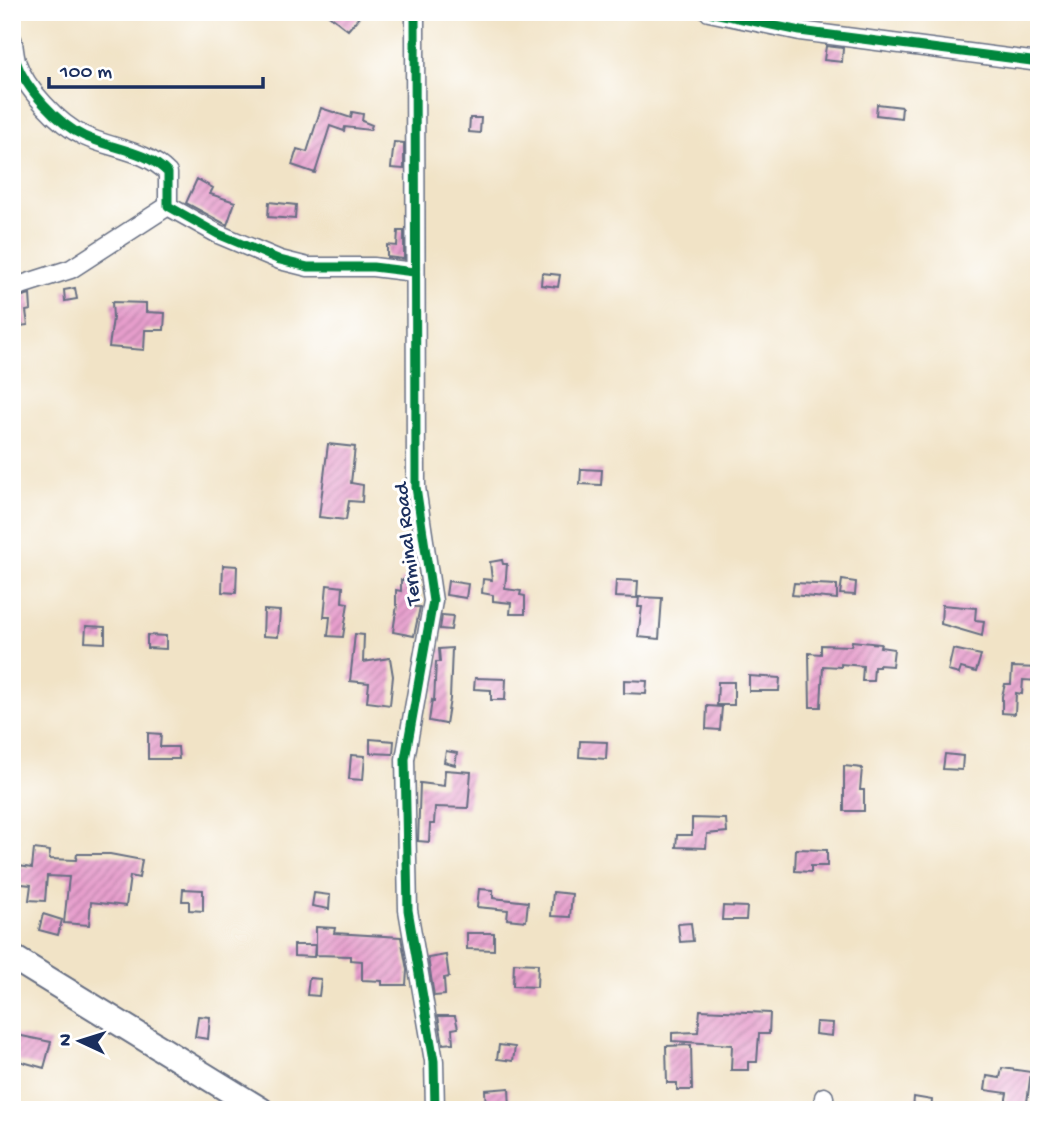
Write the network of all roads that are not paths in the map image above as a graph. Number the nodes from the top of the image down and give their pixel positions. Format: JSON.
{"nodes":[{"id":1,"x":415,"y":12,"type":"edge"},
{"id":2,"x":709,"y":12,"type":"edge"},
{"id":3,"x":12,"y":39,"type":"edge"},
{"id":4,"x":1039,"y":62,"type":"edge"},
{"id":5,"x":168,"y":206,"type":"junction"},
{"id":6,"x":414,"y":272,"type":"junction"},
{"id":7,"x":12,"y":288,"type":"edge"},
{"id":8,"x":12,"y":957,"type":"edge"},
{"id":9,"x":261,"y":1110,"type":"edge"},
{"id":10,"x":435,"y":1110,"type":"edge"}],
"edges":[{"from":1,"to":6,"type":"street","name":"Terminal Road"},
{"from":2,"to":4,"type":"street"},
{"from":3,"to":5,"type":"street"},
{"from":5,"to":6,"type":"street"},
{"from":5,"to":7,"type":"street"},
{"from":6,"to":10,"type":"street","name":"Terminal Road"},
{"from":8,"to":9,"type":"street"}]}
